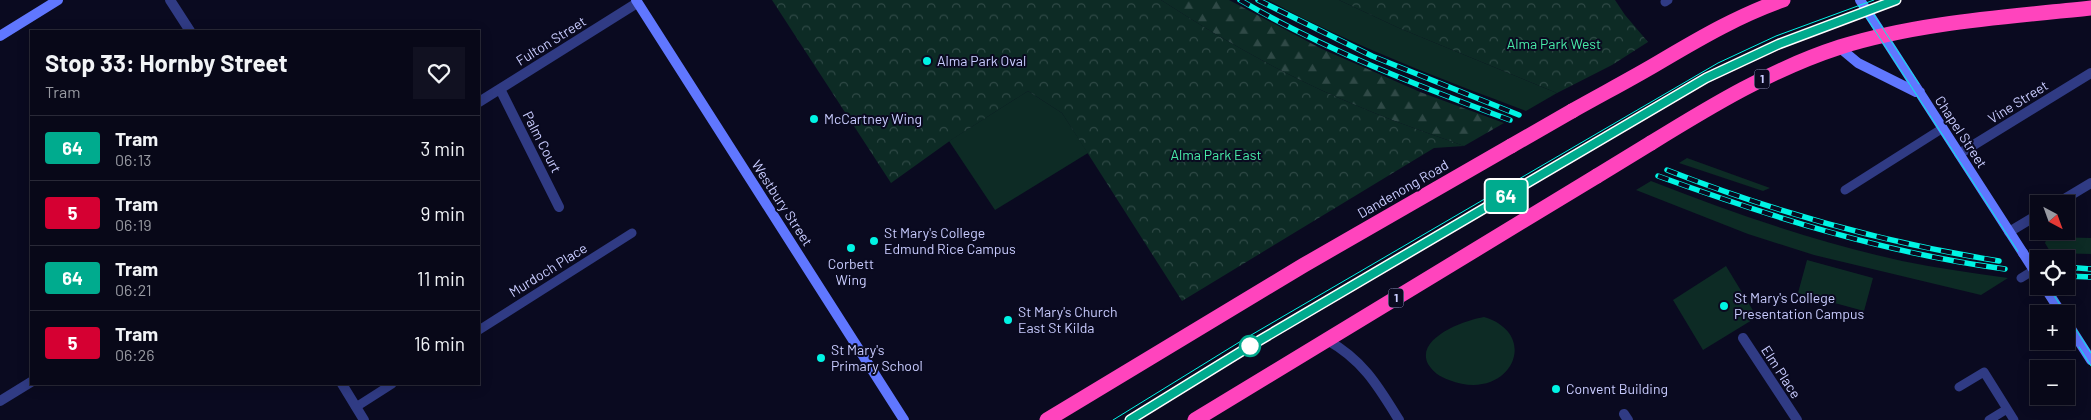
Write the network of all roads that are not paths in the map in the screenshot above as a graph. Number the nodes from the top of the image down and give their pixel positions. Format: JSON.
{"nodes":[{"id":1,"x":58,"y":0,"type":"edge"},
{"id":2,"x":170,"y":0,"type":"edge"},
{"id":3,"x":1783,"y":0,"type":"edge"},
{"id":4,"x":1860,"y":0,"type":"edge"},
{"id":5,"x":636,"y":1,"type":"edge"},
{"id":6,"x":2091,"y":8,"type":"edge"},
{"id":7,"x":189,"y":30,"type":"edge"},
{"id":8,"x":0,"y":36,"type":"edge"},
{"id":9,"x":1883,"y":37,"type":"junction"},
{"id":10,"x":1840,"y":48,"type":"junction"},
{"id":11,"x":2091,"y":73,"type":"edge"},
{"id":12,"x":500,"y":89,"type":"junction"},
{"id":13,"x":1920,"y":92,"type":"junction"},
{"id":14,"x":480,"y":101,"type":"edge"},
{"id":15,"x":1943,"y":128,"type":"junction"},
{"id":16,"x":1959,"y":154,"type":"junction"},
{"id":17,"x":2091,"y":183,"type":"edge"},
{"id":18,"x":1845,"y":190,"type":"dead end"},
{"id":19,"x":2071,"y":195,"type":"edge"},
{"id":20,"x":559,"y":207,"type":"dead end"},
{"id":21,"x":2030,"y":220,"type":"edge"},
{"id":22,"x":2010,"y":232,"type":"junction"},
{"id":23,"x":632,"y":233,"type":"dead end"},
{"id":24,"x":2030,"y":265,"type":"edge"},
{"id":25,"x":2030,"y":276,"type":"edge"},
{"id":26,"x":2021,"y":278,"type":"dead end"},
{"id":27,"x":480,"y":329,"type":"edge"},
{"id":28,"x":2075,"y":335,"type":"edge"},
{"id":29,"x":1743,"y":338,"type":"dead end"},
{"id":30,"x":1327,"y":340,"type":"junction"},
{"id":31,"x":2091,"y":360,"type":"edge"},
{"id":32,"x":30,"y":383,"type":"edge"},
{"id":33,"x":343,"y":385,"type":"edge"},
{"id":34,"x":390,"y":385,"type":"edge"},
{"id":35,"x":1959,"y":387,"type":"dead end"},
{"id":36,"x":0,"y":401,"type":"edge"},
{"id":37,"x":356,"y":407,"type":"junction"},
{"id":38,"x":2007,"y":409,"type":"junction"},
{"id":39,"x":364,"y":420,"type":"edge"},
{"id":40,"x":904,"y":420,"type":"edge"},
{"id":41,"x":1047,"y":420,"type":"edge"},
{"id":42,"x":1196,"y":420,"type":"edge"},
{"id":43,"x":1399,"y":420,"type":"edge"},
{"id":44,"x":1796,"y":420,"type":"edge"},
{"id":45,"x":1989,"y":420,"type":"edge"},
{"id":46,"x":2014,"y":420,"type":"edge"}],
"edges":[{"from":1,"to":8,"type":"street"},
{"from":2,"to":7,"type":"street"},
{"from":3,"to":41,"type":"highway","name":"Dandenong Road","bridge":true},
{"from":4,"to":9,"type":"street","name":"Chapel Street"},
{"from":5,"to":12,"type":"street","name":"Fulton Street"},
{"from":5,"to":40,"type":"street","name":"Westbury Street"},
{"from":6,"to":9,"type":"highway","number":"1"},
{"from":9,"to":10,"type":"highway","number":"1"},
{"from":9,"to":13,"type":"street","name":"Chapel Street"},
{"from":10,"to":13,"type":"street"},
{"from":10,"to":30,"type":"highway","number":"1","bridge":true},
{"from":11,"to":16,"type":"street","name":"Vine Street"},
{"from":12,"to":14,"type":"street","name":"Fulton Street"},
{"from":12,"to":20,"type":"street","name":"Palm Court"},
{"from":13,"to":15,"type":"street","name":"Chapel Street"},
{"from":15,"to":16,"type":"street","name":"Chapel Street"},
{"from":15,"to":18,"type":"lane"},
{"from":16,"to":22,"type":"street","name":"Chapel Street"},
{"from":17,"to":19,"type":"street"},
{"from":21,"to":22,"type":"street"},
{"from":22,"to":24,"type":"street","name":"Chapel Street","bridge":true},
{"from":23,"to":27,"type":"lane","name":"Murdoch Place"},
{"from":25,"to":26,"type":"lane","bridge":true},
{"from":28,"to":31,"type":"street"},
{"from":29,"to":44,"type":"street","name":"Elm Place"},
{"from":30,"to":42,"type":"highway","number":"1"},
{"from":30,"to":43,"type":"street"},
{"from":32,"to":36,"type":"street"},
{"from":33,"to":37,"type":"street"},
{"from":34,"to":37,"type":"lane"},
{"from":35,"to":38,"type":"lane"},
{"from":37,"to":39,"type":"street"},
{"from":38,"to":45,"type":"lane"},
{"from":38,"to":46,"type":"lane"}]}
